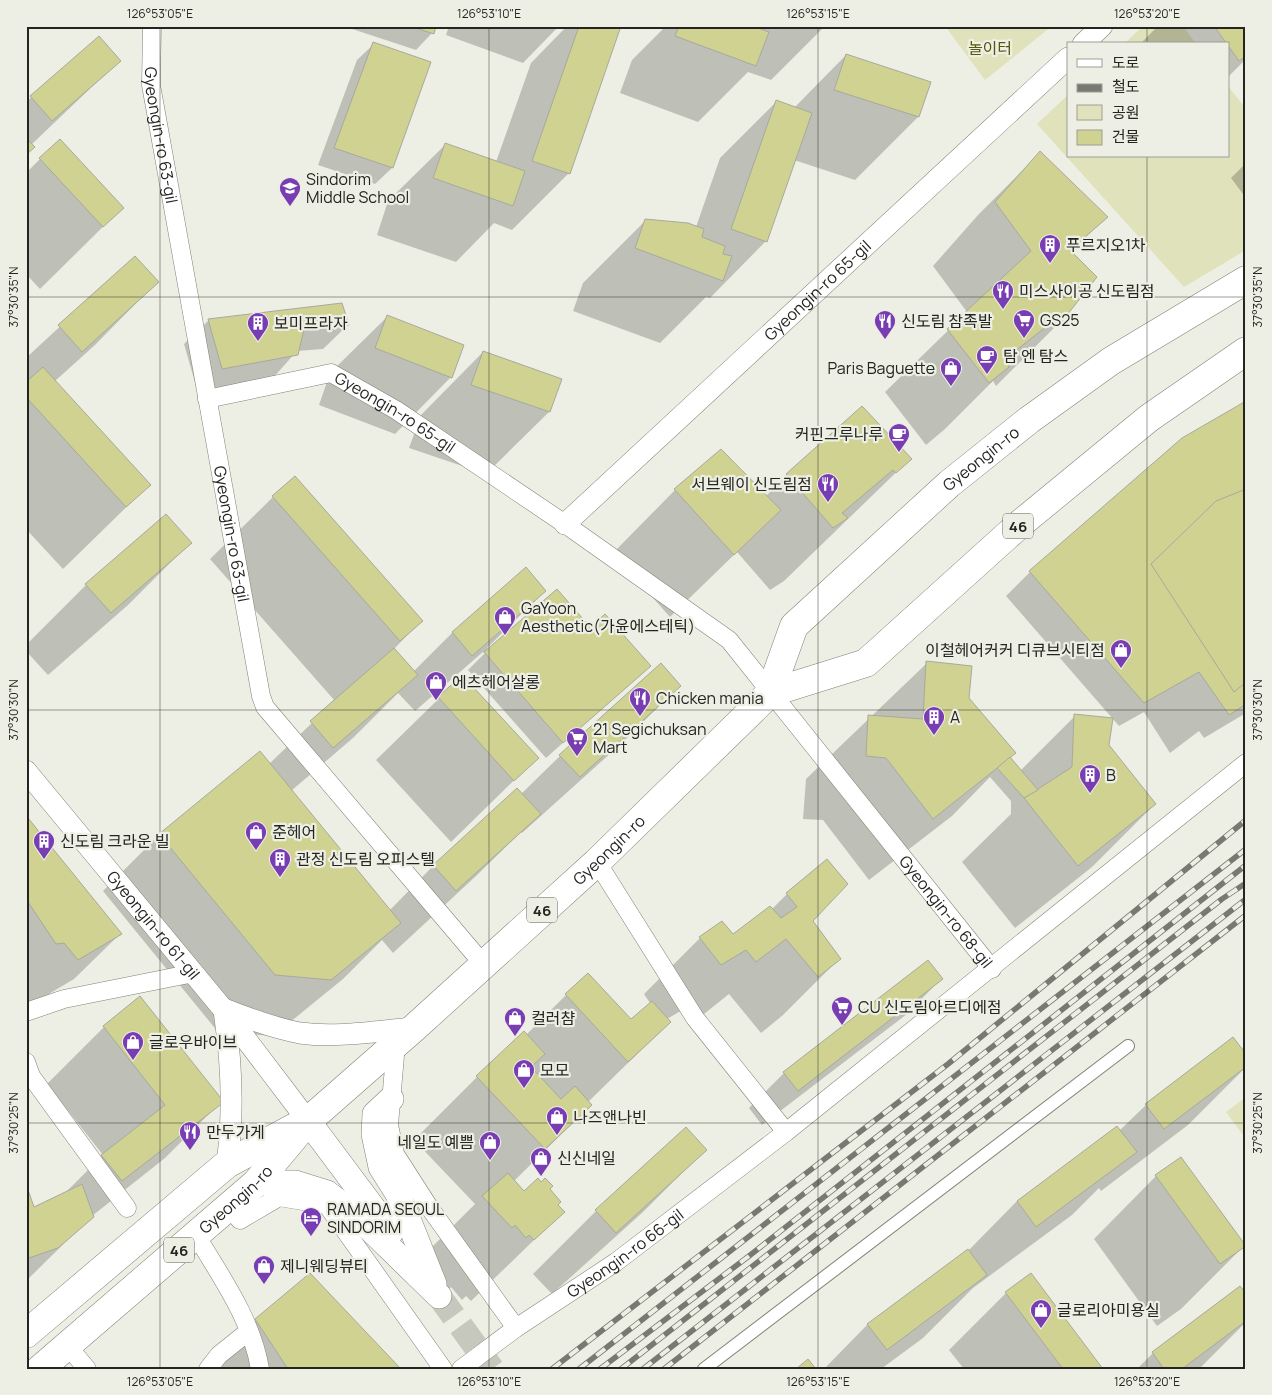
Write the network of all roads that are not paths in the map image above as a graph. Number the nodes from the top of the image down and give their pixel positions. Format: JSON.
{"nodes":[{"id":1,"x":152,"y":26,"type":"edge"},
{"id":2,"x":1102,"y":26,"type":"edge"},
{"id":3,"x":1086,"y":42,"type":"edge"},
{"id":4,"x":1067,"y":59,"type":"edge"},
{"id":5,"x":1246,"y":280,"type":"edge"},
{"id":6,"x":1246,"y":351,"type":"edge"},
{"id":7,"x":207,"y":399,"type":"junction"},
{"id":8,"x":565,"y":524,"type":"junction"},
{"id":9,"x":770,"y":693,"type":"junction"},
{"id":10,"x":1246,"y":763,"type":"edge"},
{"id":11,"x":26,"y":771,"type":"edge"},
{"id":12,"x":597,"y":862,"type":"junction"},
{"id":13,"x":484,"y":965,"type":"junction"},
{"id":14,"x":992,"y":969,"type":"junction"},
{"id":15,"x":194,"y":973,"type":"junction"},
{"id":16,"x":223,"y":1009,"type":"junction"},
{"id":17,"x":26,"y":1012,"type":"edge"},
{"id":18,"x":405,"y":1036,"type":"junction"},
{"id":19,"x":1128,"y":1046,"type":"dead end"},
{"id":20,"x":26,"y":1062,"type":"edge"},
{"id":21,"x":391,"y":1099,"type":"junction"},
{"id":22,"x":308,"y":1121,"type":"junction"},
{"id":23,"x":786,"y":1132,"type":"junction"},
{"id":24,"x":227,"y":1164,"type":"junction"},
{"id":25,"x":256,"y":1183,"type":"junction"},
{"id":26,"x":228,"y":1207,"type":"junction"},
{"id":27,"x":127,"y":1208,"type":"dead end"},
{"id":28,"x":196,"y":1235,"type":"junction"},
{"id":29,"x":439,"y":1296,"type":"junction"},
{"id":30,"x":516,"y":1328,"type":"junction"},
{"id":31,"x":249,"y":1331,"type":"junction"},
{"id":32,"x":26,"y":1334,"type":"edge"},
{"id":33,"x":67,"y":1345,"type":"junction"},
{"id":34,"x":40,"y":1369,"type":"edge"},
{"id":35,"x":87,"y":1369,"type":"edge"},
{"id":36,"x":208,"y":1369,"type":"edge"},
{"id":37,"x":260,"y":1369,"type":"edge"},
{"id":38,"x":443,"y":1369,"type":"edge"},
{"id":39,"x":462,"y":1369,"type":"edge"},
{"id":40,"x":704,"y":1369,"type":"edge"}],
"edges":[{"from":1,"to":7,"type":"street","name":"Gyeongin-ro 63-gil"},
{"from":2,"to":3,"type":"street"},
{"from":4,"to":8,"type":"street","name":"Gyeongin-ro 65-gil"},
{"from":5,"to":9,"type":"main road","name":"Gyeongin-ro","number":"46"},
{"from":6,"to":9,"type":"main road","name":"Gyeongin-ro","number":"46"},
{"from":7,"to":8,"type":"street","name":"Gyeongin-ro 65-gil"},
{"from":7,"to":13,"type":"street","name":"Gyeongin-ro 63-gil"},
{"from":8,"to":9,"type":"street","name":"Gyeongin-ro 65-gil"},
{"from":9,"to":12,"type":"main road","name":"Gyeongin-ro","number":"46"},
{"from":9,"to":14,"type":"street","name":"Gyeongin-ro 68-gil"},
{"from":10,"to":14,"type":"street","name":"Gyeongin-ro 68-gil"},
{"from":11,"to":15,"type":"street","name":"Gyeongin-ro 61-gil"},
{"from":12,"to":13,"type":"main road","name":"Gyeongin-ro","number":"46"},
{"from":12,"to":23,"type":"street"},
{"from":13,"to":18,"type":"main road","name":"Gyeongin-ro","number":"46"},
{"from":14,"to":23,"type":"street","name":"Gyeongin-ro 66-gil"},
{"from":15,"to":16,"type":"street","name":"Gyeongin-ro 61-gil"},
{"from":15,"to":17,"type":"street"},
{"from":16,"to":18,"type":"street"},
{"from":16,"to":22,"type":"street","name":"Gyeongin-ro 61-gil"},
{"from":16,"to":24,"type":"street"},
{"from":18,"to":21,"type":"street"},
{"from":18,"to":22,"type":"main road","name":"Gyeongin-ro","number":"46"},
{"from":19,"to":40,"type":"street"},
{"from":20,"to":27,"type":"street"},
{"from":21,"to":29,"type":"main road"},
{"from":21,"to":30,"type":"street"},
{"from":22,"to":24,"type":"main road","name":"Gyeongin-ro","number":"46"},
{"from":22,"to":25,"type":"main road","name":"Gyeongin-ro","number":"46"},
{"from":22,"to":29,"type":"main road"},
{"from":23,"to":30,"type":"street","name":"Gyeongin-ro 66-gil"},
{"from":24,"to":32,"type":"main road","name":"Gyeongin-ro","number":"46"},
{"from":25,"to":26,"type":"main road","name":"Gyeongin-ro","number":"46"},
{"from":25,"to":29,"type":"main road"},
{"from":26,"to":28,"type":"main road","name":"Gyeongin-ro","number":"46"},
{"from":26,"to":38,"type":"street"},
{"from":28,"to":31,"type":"street"},
{"from":28,"to":33,"type":"main road","name":"Gyeongin-ro","number":"46"},
{"from":30,"to":39,"type":"street","name":"Gyeongin-ro 66-gil"},
{"from":31,"to":36,"type":"street"},
{"from":31,"to":37,"type":"street"},
{"from":33,"to":34,"type":"main road","name":"Gyeongin-ro","number":"46"},
{"from":33,"to":35,"type":"street"}]}
